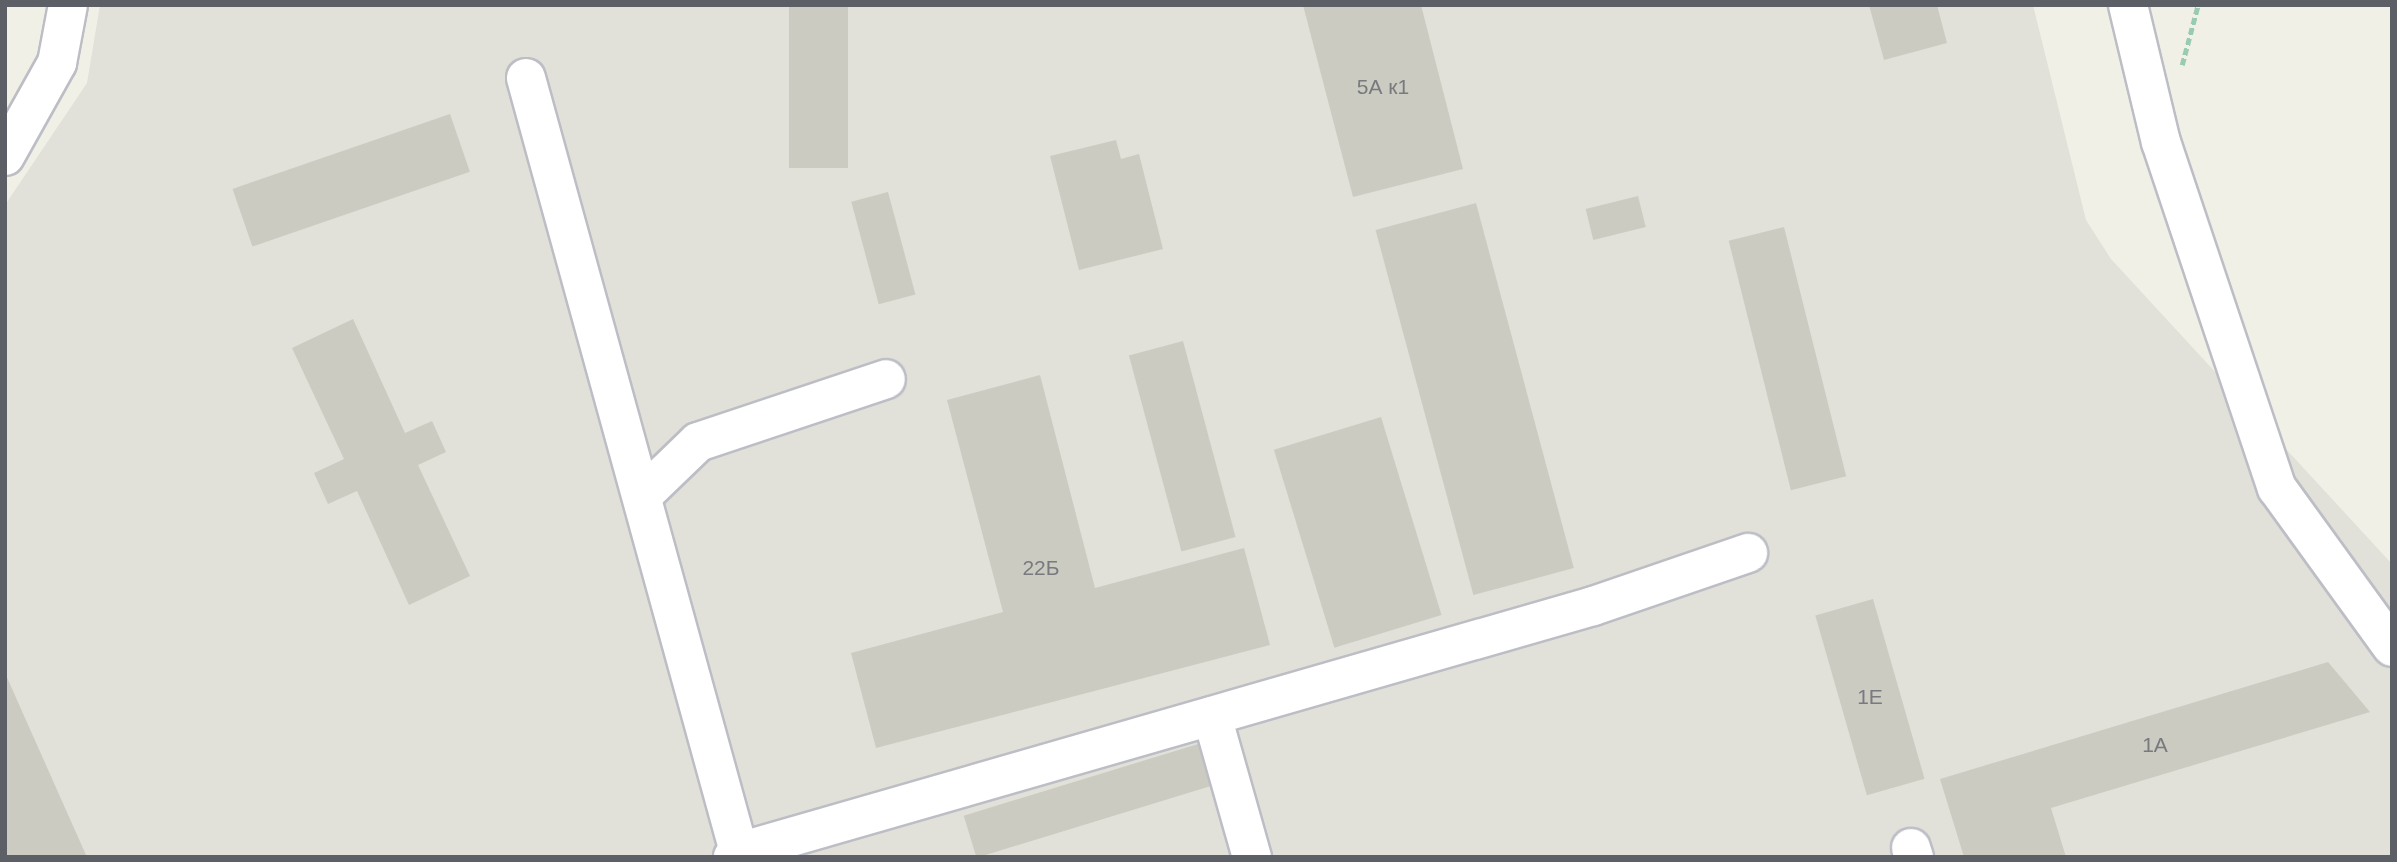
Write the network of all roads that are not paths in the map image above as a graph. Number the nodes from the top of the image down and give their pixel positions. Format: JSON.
{"nodes":[{"id":1,"x":68,"y":5,"type":"edge"},
{"id":2,"x":2128,"y":5,"type":"edge"},
{"id":3,"x":526,"y":78,"type":"dead end"},
{"id":4,"x":5,"y":156,"type":"edge"},
{"id":5,"x":886,"y":379,"type":"dead end"},
{"id":6,"x":643,"y":495,"type":"junction"},
{"id":7,"x":1748,"y":553,"type":"dead end"},
{"id":8,"x":2392,"y":647,"type":"edge"},
{"id":9,"x":1212,"y":716,"type":"junction"},
{"id":10,"x":736,"y":855,"type":"edge"},
{"id":11,"x":1252,"y":857,"type":"edge"}],
"edges":[{"from":1,"to":4,"type":"street"},
{"from":2,"to":8,"type":"street"},
{"from":3,"to":6,"type":"street"},
{"from":5,"to":6,"type":"street"},
{"from":6,"to":10,"type":"street"},
{"from":7,"to":9,"type":"street"},
{"from":9,"to":10,"type":"street"},
{"from":9,"to":11,"type":"street"}]}
